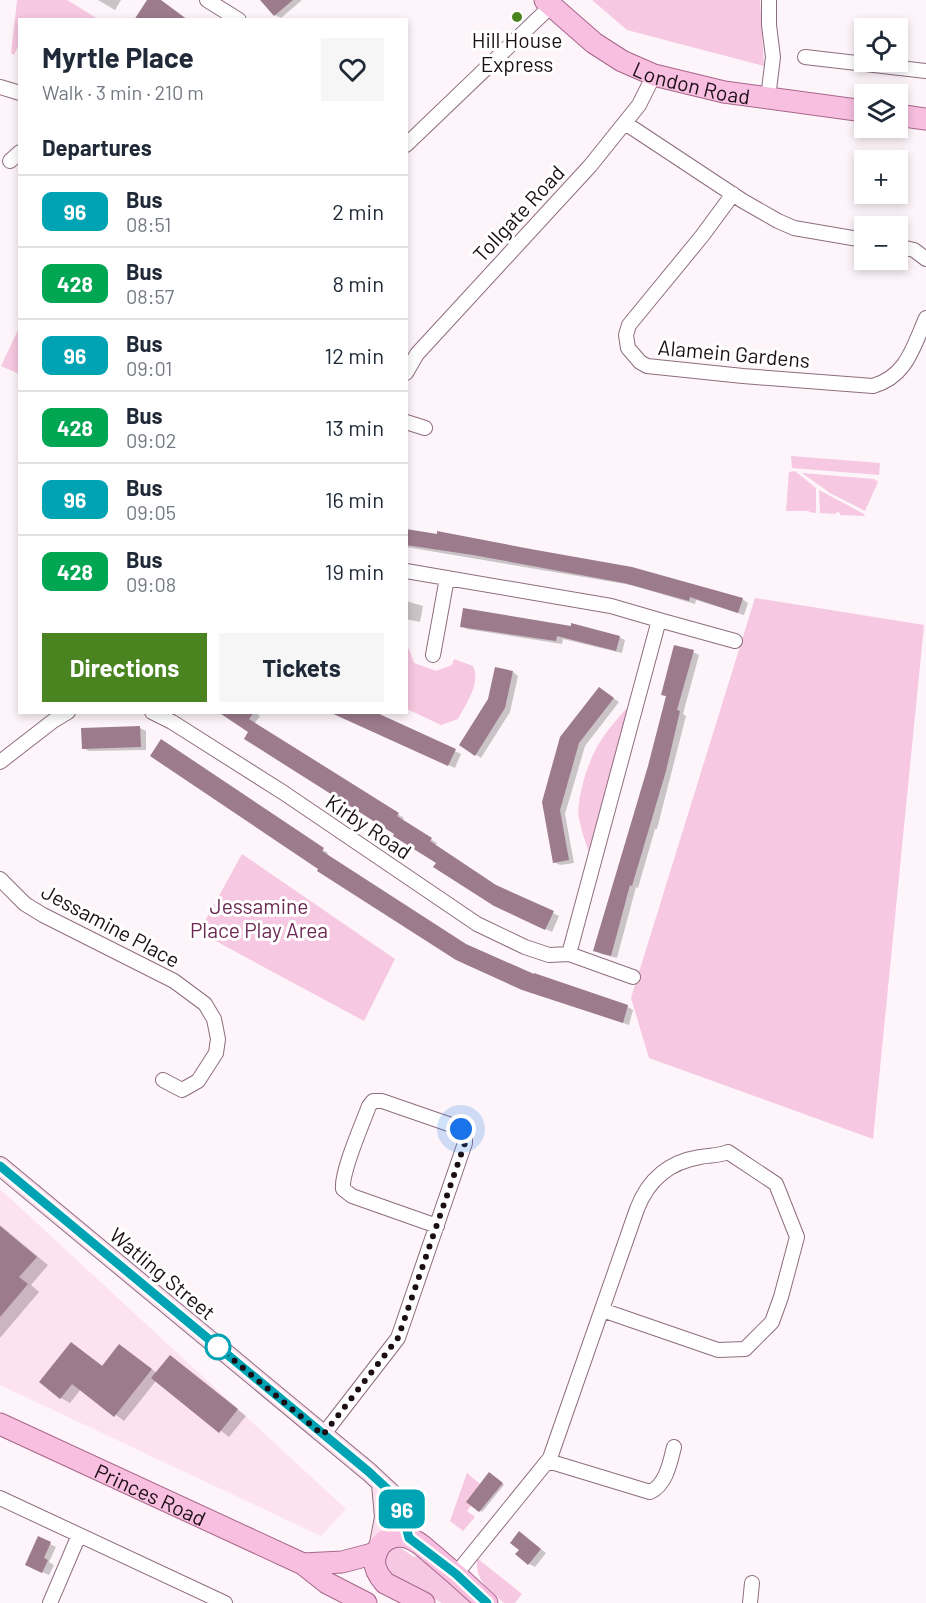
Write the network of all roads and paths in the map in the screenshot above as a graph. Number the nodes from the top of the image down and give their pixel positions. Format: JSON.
{"nodes":[{"id":1,"x":207,"y":0,"type":"edge"},
{"id":2,"x":769,"y":0,"type":"edge"},
{"id":3,"x":548,"y":3,"type":"edge"},
{"id":4,"x":236,"y":18,"type":"edge"},
{"id":5,"x":806,"y":57,"type":"dead end"},
{"id":6,"x":926,"y":71,"type":"edge"},
{"id":7,"x":654,"y":75,"type":"junction"},
{"id":8,"x":0,"y":87,"type":"edge"},
{"id":9,"x":18,"y":92,"type":"edge"},
{"id":10,"x":768,"y":98,"type":"junction"},
{"id":11,"x":854,"y":110,"type":"edge"},
{"id":12,"x":908,"y":117,"type":"edge"},
{"id":13,"x":926,"y":119,"type":"edge"},
{"id":14,"x":625,"y":123,"type":"junction"},
{"id":15,"x":408,"y":143,"type":"edge"},
{"id":16,"x":733,"y":194,"type":"junction"},
{"id":17,"x":854,"y":238,"type":"edge"},
{"id":18,"x":908,"y":249,"type":"edge"},
{"id":19,"x":926,"y":259,"type":"edge"},
{"id":20,"x":926,"y":318,"type":"edge"},
{"id":21,"x":408,"y":370,"type":"edge"},
{"id":22,"x":408,"y":423,"type":"edge"},
{"id":23,"x":425,"y":428,"type":"dead end"},
{"id":24,"x":408,"y":571,"type":"edge"},
{"id":25,"x":447,"y":578,"type":"junction"},
{"id":26,"x":659,"y":620,"type":"junction"},
{"id":27,"x":735,"y":641,"type":"dead end"},
{"id":28,"x":433,"y":656,"type":"dead end"},
{"id":29,"x":64,"y":714,"type":"edge"},
{"id":30,"x":156,"y":714,"type":"edge"},
{"id":31,"x":0,"y":762,"type":"edge"},
{"id":32,"x":0,"y":879,"type":"edge"},
{"id":33,"x":569,"y":954,"type":"junction"},
{"id":34,"x":633,"y":977,"type":"dead end"},
{"id":35,"x":163,"y":1080,"type":"dead end"},
{"id":36,"x":0,"y":1166,"type":"edge"},
{"id":37,"x":437,"y":1226,"type":"junction"},
{"id":38,"x":602,"y":1310,"type":"junction"},
{"id":39,"x":0,"y":1424,"type":"edge"},
{"id":40,"x":323,"y":1435,"type":"junction"},
{"id":41,"x":674,"y":1447,"type":"dead end"},
{"id":42,"x":548,"y":1461,"type":"junction"},
{"id":43,"x":381,"y":1484,"type":"junction"},
{"id":44,"x":0,"y":1498,"type":"edge"},
{"id":45,"x":79,"y":1535,"type":"junction"},
{"id":46,"x":409,"y":1538,"type":"junction"},
{"id":47,"x":377,"y":1551,"type":"junction"},
{"id":48,"x":303,"y":1564,"type":"junction"},
{"id":49,"x":456,"y":1574,"type":"junction"},
{"id":50,"x":752,"y":1583,"type":"dead end"},
{"id":51,"x":50,"y":1603,"type":"edge"},
{"id":52,"x":225,"y":1603,"type":"edge"},
{"id":53,"x":366,"y":1603,"type":"edge"},
{"id":54,"x":424,"y":1603,"type":"edge"},
{"id":55,"x":487,"y":1603,"type":"edge"},
{"id":56,"x":750,"y":1603,"type":"edge"}],
"edges":[{"from":1,"to":4,"type":"street"},
{"from":2,"to":10,"type":"street"},
{"from":3,"to":7,"type":"main road","name":"London Road"},
{"from":3,"to":15,"type":"street"},
{"from":5,"to":6,"type":"street"},
{"from":7,"to":10,"type":"main road","name":"London Road"},
{"from":7,"to":14,"type":"street","name":"Tollgate Road"},
{"from":8,"to":9,"type":"street"},
{"from":10,"to":11,"type":"main road","name":"London Road"},
{"from":12,"to":13,"type":"main road"},
{"from":14,"to":16,"type":"street"},
{"from":14,"to":21,"type":"street","name":"Tollgate Road"},
{"from":16,"to":17,"type":"street"},
{"from":16,"to":20,"type":"street","name":"Alamein Gardens"},
{"from":18,"to":19,"type":"street"},
{"from":22,"to":23,"type":"street"},
{"from":24,"to":25,"type":"street"},
{"from":25,"to":26,"type":"street"},
{"from":25,"to":28,"type":"street"},
{"from":26,"to":27,"type":"street"},
{"from":26,"to":33,"type":"street"},
{"from":29,"to":31,"type":"street"},
{"from":30,"to":33,"type":"street","name":"Kirby Road"},
{"from":32,"to":35,"type":"street","name":"Jessamine Place"},
{"from":33,"to":34,"type":"street","name":"Kirby Road"},
{"from":36,"to":40,"type":"main road","name":"Watling Street"},
{"from":37,"to":37,"type":"street"},
{"from":37,"to":40,"type":"street"},
{"from":38,"to":38,"type":"street"},
{"from":38,"to":42,"type":"street"},
{"from":39,"to":48,"type":"main road","name":"Princes Road"},
{"from":40,"to":43,"type":"main road","name":"Watling Street"},
{"from":41,"to":42,"type":"street"},
{"from":42,"to":49,"type":"street"},
{"from":43,"to":46,"type":"main road","name":"Watling Street"},
{"from":43,"to":47,"type":"main road"},
{"from":44,"to":45,"type":"street"},
{"from":45,"to":51,"type":"street"},
{"from":45,"to":52,"type":"street"},
{"from":46,"to":47,"type":"main road","name":"Princes Road"},
{"from":46,"to":49,"type":"main road"},
{"from":47,"to":48,"type":"main road","name":"Princes Road"},
{"from":47,"to":54,"type":"main road"},
{"from":48,"to":53,"type":"main road","name":"Princes Road"},
{"from":49,"to":55,"type":"main road"},
{"from":50,"to":56,"type":"street"}]}
